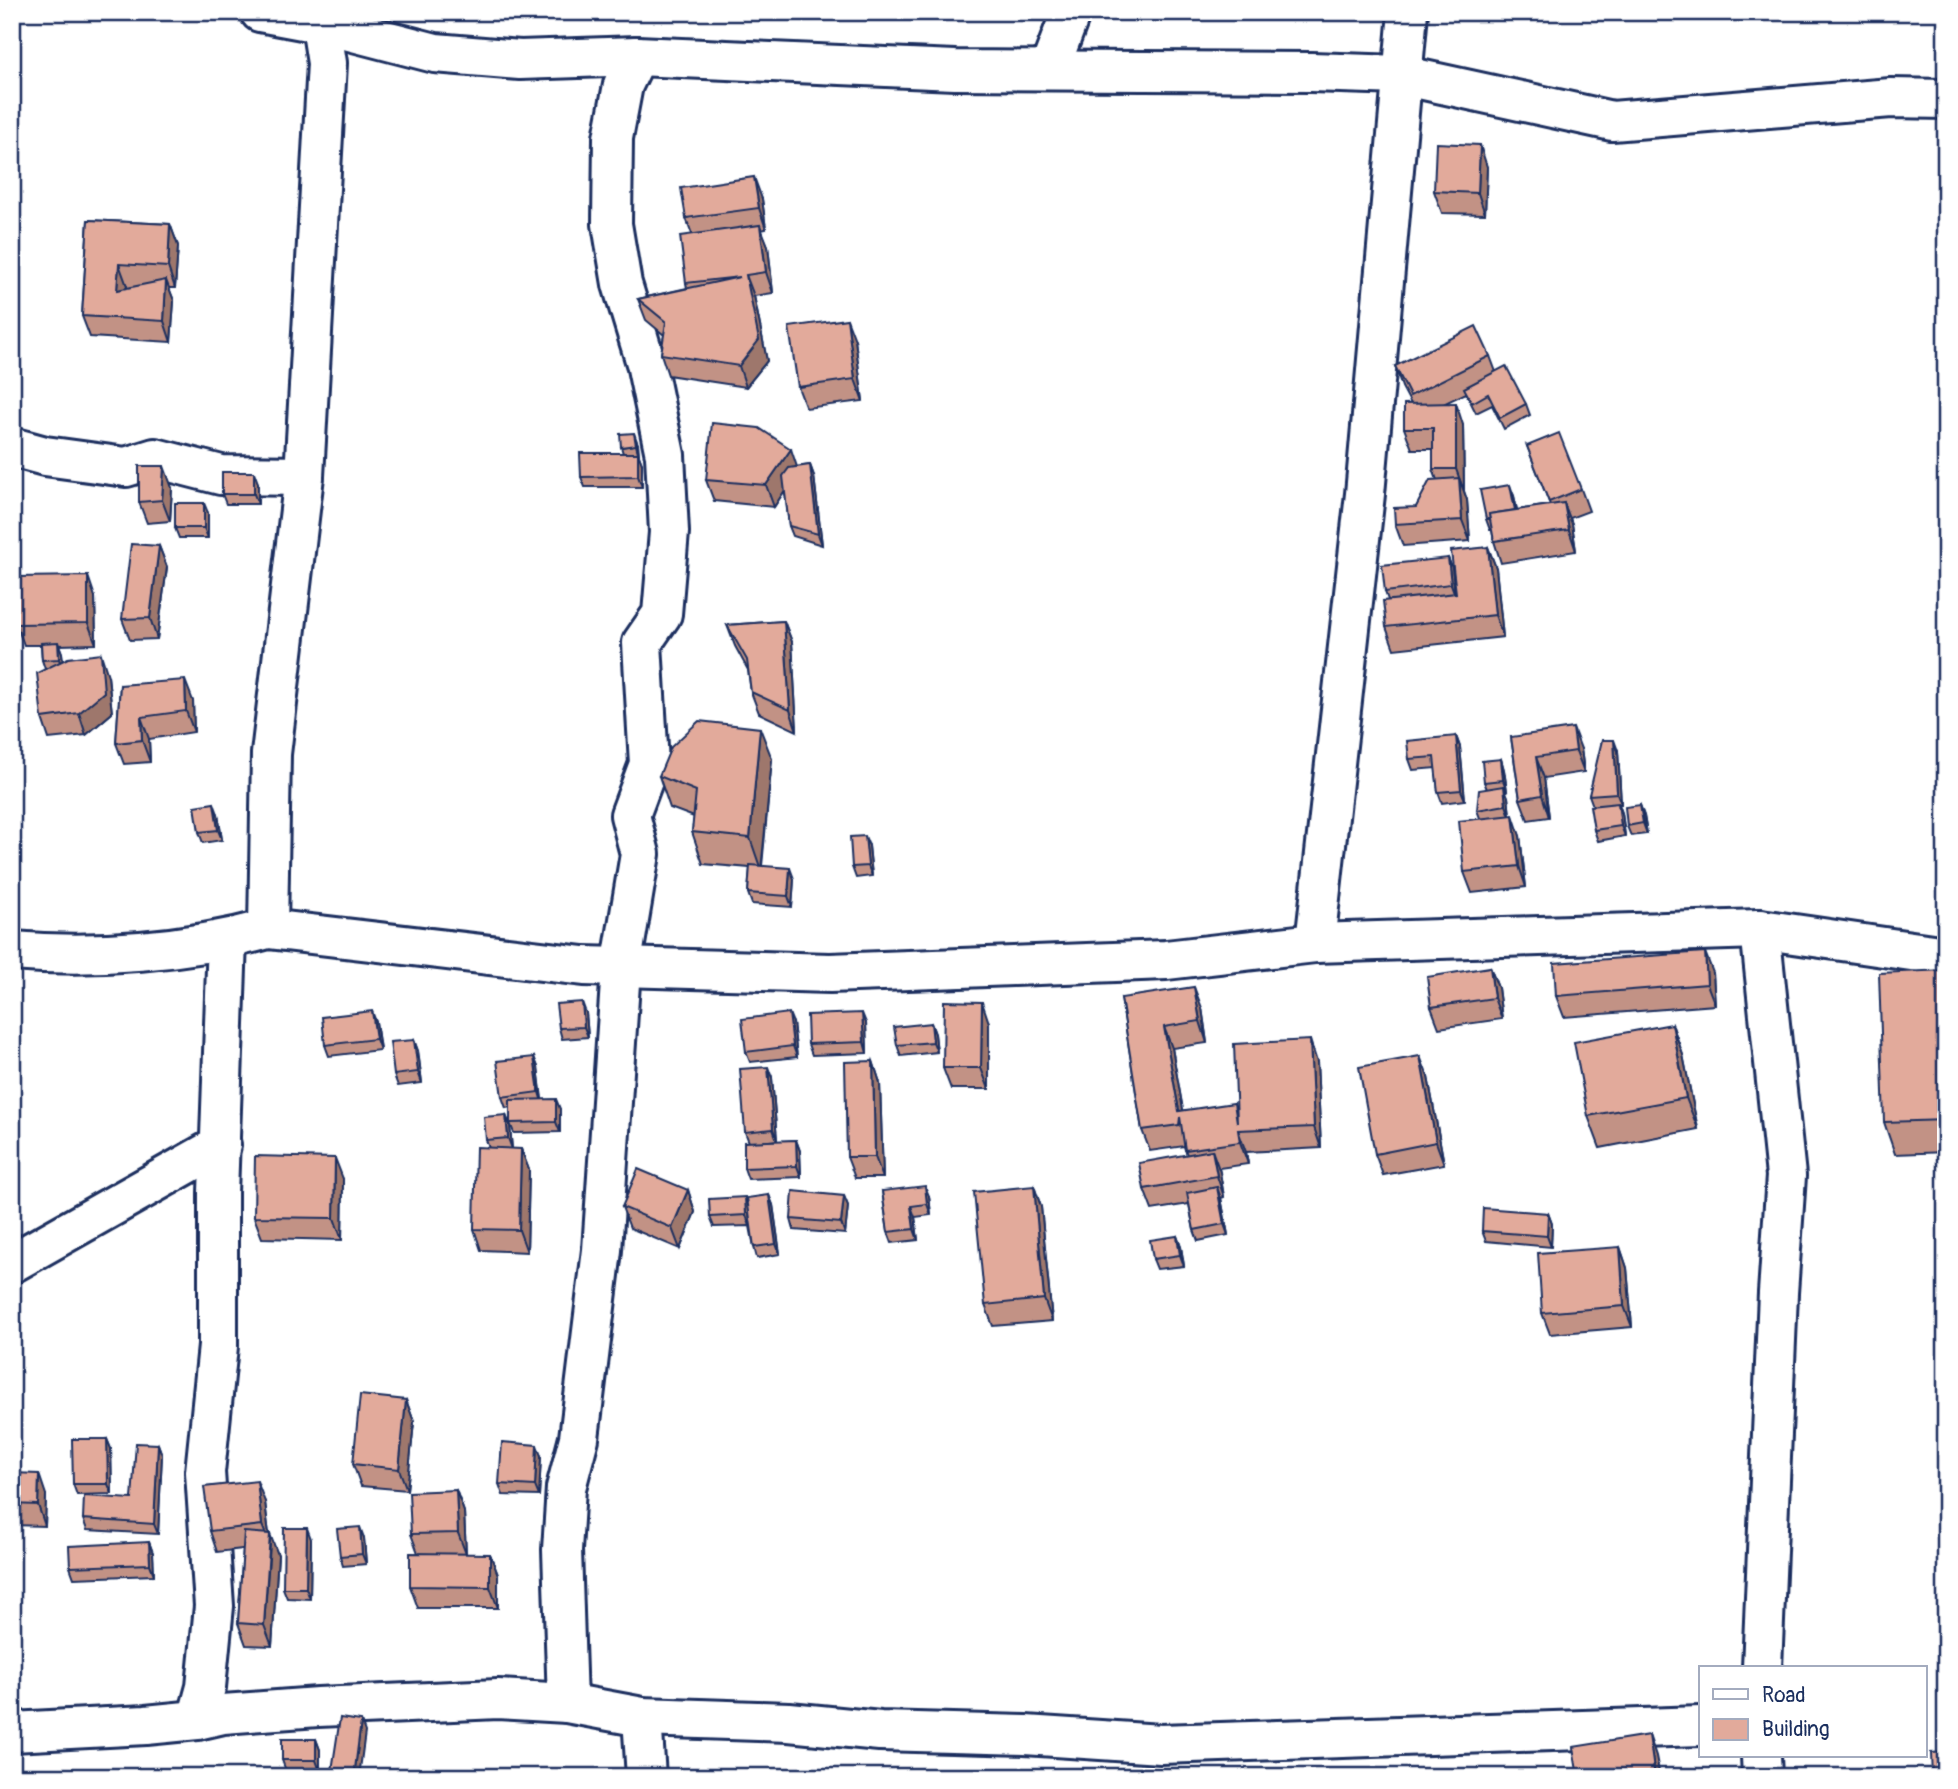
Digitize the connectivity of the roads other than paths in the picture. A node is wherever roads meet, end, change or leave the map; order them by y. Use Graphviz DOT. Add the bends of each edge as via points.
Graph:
graph roads {
  1 [pos="260,12"];
  2 [pos="1071,12"];
  3 [pos="1408,12"];
  4 [pos="319,18"];
  5 [pos="637,56"];
  6 [pos="1049,70"];
  7 [pos="1401,75"];
  8 [pos="1946,99"];
  9 [pos="12,447"];
  10 [pos="304,476"];
  11 [pos="268,929"];
  12 [pos="1760,929"];
  13 [pos="227,940"];
  14 [pos="1315,943"];
  15 [pos="12,951"];
  16 [pos="1946,956"];
  17 [pos="621,968"];
  18 [pos="220,1145"];
  19 [pos="12,1263"];
  20 [pos="1762,1666"];
  21 [pos="567,1703"];
  22 [pos="642,1717"];
  23 [pos="197,1720"];
  24 [pos="1699,1726"];
  25 [pos="12,1732"];
  26 [pos="1761,1758"];
  27 [pos="646,1777"];
  28 [pos="1762,1777"];
  1 -- 4 [label="street"];
  2 -- 6 [label="street"];
  3 -- 7 [label="street"];
  4 -- 5 [label="street" via="435,53 520,60"];
  4 -- 10 [label="street" via="327,63"];
  5 -- 6 [label="street"];
  5 -- 17 [label="street" via="623,85 613,138 612,224 622,284 646,363 665,455 669,532 662,614 642,643 649,764 630,815 640,854"];
  6 -- 7 [label="street"];
  7 -- 8 [label="street" via="1612,121 1891,98"];
  7 -- 14 [label="street" via="1365,494"];
  9 -- 10 [label="street" via="126,467 155,458 221,475"];
  10 -- 11 [label="street" via="271,754"];
  11 -- 13 [label="street"];
  11 -- 17 [label="street"];
  12 -- 14 [label="street"];
  12 -- 16 [label="street"];
  12 -- 20 [label="street" via="1786,1176"];
  13 -- 15 [label="street" via="68,956"];
  13 -- 18 [label="street"];
  14 -- 17 [label="street" via="1166,960 830,973"];
  17 -- 21 [label="street" via="601,1250 579,1438 566,1488"];
  18 -- 19 [label="street"];
  18 -- 23 [label="street" via="218,1346 205,1472 214,1606 206,1687"];
  21 -- 22 [label="street"];
  21 -- 23 [label="street" via="422,1701 223,1714"];
  22 -- 24 [label="street" via="1161,1744"];
  22 -- 27 [label="street"];
  23 -- 25 [label="street"];
  26 -- 28 [label="street"];
}
